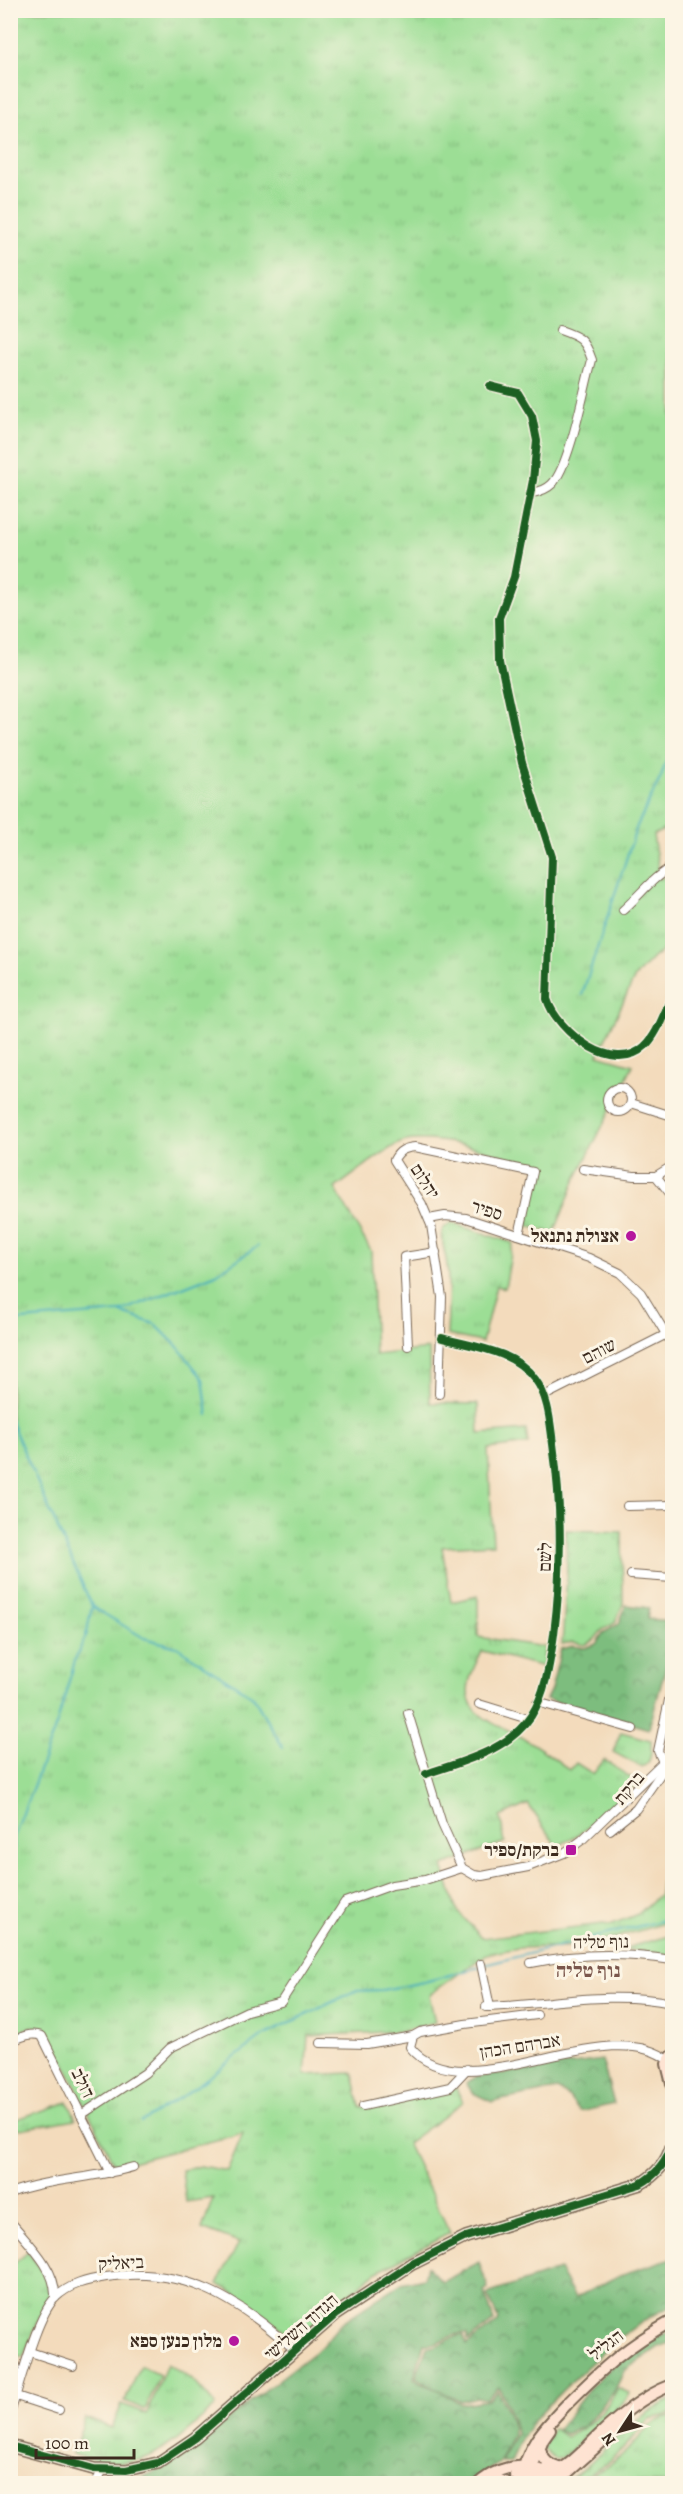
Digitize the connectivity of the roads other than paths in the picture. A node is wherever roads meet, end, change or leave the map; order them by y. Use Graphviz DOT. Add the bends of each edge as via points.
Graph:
graph roads {
  1 [pos="560,330"];
  2 [pos="490,386"];
  3 [pos="531,493"];
  4 [pos="672,867"];
  5 [pos="623,910"];
  6 [pos="672,997"];
  7 [pos="631,1103"];
  8 [pos="672,1116"];
  9 [pos="672,1166"];
  10 [pos="583,1169"];
  11 [pos="656,1176"];
  12 [pos="672,1196"];
  13 [pos="429,1219"];
  14 [pos="519,1235"];
  15 [pos="436,1252"];
  16 [pos="667,1334"];
  17 [pos="442,1338"];
  18 [pos="672,1344"];
  19 [pos="408,1346"];
  20 [pos="439,1394"];
  21 [pos="544,1396"];
  22 [pos="672,1505"];
  23 [pos="627,1506"];
  24 [pos="631,1575"];
  25 [pos="672,1578"];
  26 [pos="672,1686"];
  27 [pos="537,1702"];
  28 [pos="479,1704"];
  29 [pos="408,1713"];
  30 [pos="528,1719"];
  31 [pos="633,1729"];
  32 [pos="668,1762"];
  33 [pos="426,1774"];
  34 [pos="610,1830"];
  35 [pos="462,1868"];
  36 [pos="672,1960"];
  37 [pos="531,1963"];
  38 [pos="481,1965"];
  39 [pos="672,2002"];
  40 [pos="537,2015"];
  41 [pos="413,2036"];
  42 [pos="10,2042"];
  43 [pos="321,2043"];
  44 [pos="670,2058"];
  45 [pos="467,2069"];
  46 [pos="672,2084"];
  47 [pos="363,2106"];
  48 [pos="81,2115"];
  49 [pos="672,2145"];
  50 [pos="133,2167"];
  51 [pos="110,2173"];
  52 [pos="10,2193"];
  53 [pos="10,2221"];
  54 [pos="55,2298"];
  55 [pos="672,2321"];
  56 [pos="295,2350"];
  57 [pos="30,2352"];
  58 [pos="73,2366"];
  59 [pos="672,2385"];
  60 [pos="672,2392"];
  61 [pos="16,2396"];
  62 [pos="567,2404"];
  63 [pos="59,2410"];
  64 [pos="10,2413"];
  65 [pos="10,2446"];
  66 [pos="540,2450"];
  67 [pos="103,2470"];
  68 [pos="525,2475"];
  69 [pos="556,2477"];
  70 [pos="492,2481"];
  71 [pos="95,2484"];
  72 [pos="477,2484"];
  73 [pos="508,2484"];
  1 -- 3 [label="street" via="580,337 592,360 566,458 553,483"];
  2 -- 3 [label="street" via="518,393 532,416 537,441"];
  3 -- 6 [label="street" via="514,577 499,618 500,660 522,763 552,857 547,999 555,1017 572,1035 597,1051 631,1055 646,1045"];
  4 -- 5 [label="street" via="661,872"];
  7 -- 8 [label="street"];
  9 -- 11 [label="street"];
  10 -- 11 [label="street"];
  11 -- 12 [label="street"];
  13 -- 14 [label="street, ספיר" via="454,1216"];
  13 -- 14 [label="street, יהלום" via="394,1160 403,1149 436,1150 533,1172"];
  13 -- 15 [label="street, יהלום"];
  14 -- 16 [label="street, ספיר" via="589,1258 620,1273 641,1293"];
  15 -- 17 [label="street, יהלום"];
  15 -- 19 [label="street" via="404,1257"];
  16 -- 18 [label="street, ספיר"];
  16 -- 21 [label="street, שוהם"];
  17 -- 20 [label="street, יהלום"];
  17 -- 21 [label="street, לשם" via="490,1350 518,1362 535,1379"];
  21 -- 27 [label="street, לשם" via="557,1477 561,1546 552,1651"];
  22 -- 23 [label="street"];
  24 -- 25 [label="street"];
  26 -- 32 [label="street" via="658,1751"];
  27 -- 30 [label="street, לשם"];
  27 -- 31 [label="street"];
  28 -- 30 [label="street"];
  29 -- 33 [label="street"];
  30 -- 33 [label="street, לשם" via="492,1750"];
  32 -- 34 [label="street, ברקת" via="636,1809"];
  32 -- 35 [label="street" via="582,1840 555,1858 482,1876"];
  33 -- 35 [label="street"];
  35 -- 48 [label="street" via="392,1885 345,1902 281,2002 247,2011 170,2048 145,2073"];
  36 -- 37 [label="street, נוף טליה" via="606,1956"];
  38 -- 39 [label="street" via="488,2007 621,1996"];
  40 -- 41 [label="street, אברהם הכהן" via="437,2028"];
  41 -- 43 [label="street" via="368,2044"];
  41 -- 45 [label="street, אברהם הכהן" via="410,2047 427,2061"];
  42 -- 48 [label="street, דולב" via="28,2034 42,2036"];
  44 -- 45 [label="street, אברהם הכהן" via="646,2049 613,2046 497,2068"];
  44 -- 46 [label="street"];
  45 -- 47 [label="street" via="450,2087"];
  48 -- 51 [label="street, דולב"];
  49 -- 56 [label="street, הגדוד השלישי" via="657,2172 640,2184 481,2232 435,2252 347,2306"];
  50 -- 51 [label="street"];
  51 -- 52 [label="street" via="52,2181"];
  53 -- 54 [label="street" via="50,2272 56,2287"];
  54 -- 56 [label="street, ביאליק" via="90,2280 132,2276 174,2279 207,2288 233,2301"];
  54 -- 57 [label="street"];
  55 -- 62 [label="street, הגליל" via="617,2355"];
  56 -- 67 [label="street, הגדוד השלישי" via="168,2458 149,2467"];
  57 -- 58 [label="street"];
  57 -- 61 [label="street"];
  59 -- 69 [label="street" via="642,2399"];
  60 -- 69 [label="street" via="638,2410 573,2470"];
  61 -- 63 [label="street"];
  61 -- 64 [label="street"];
  62 -- 66 [label="street, הגליל"];
  62 -- 68 [label="street, הגליל" via="536,2438"];
  65 -- 67 [label="street, הגדוד השלישי"];
  66 -- 68 [label="street, הגליל"];
  66 -- 69 [label="street"];
  67 -- 71 [label="street"];
  68 -- 69 [label="street" via="548,2472"];
  68 -- 70 [label="street"];
  68 -- 72 [label="street" via="502,2470"];
  70 -- 73 [label="street"];
}
